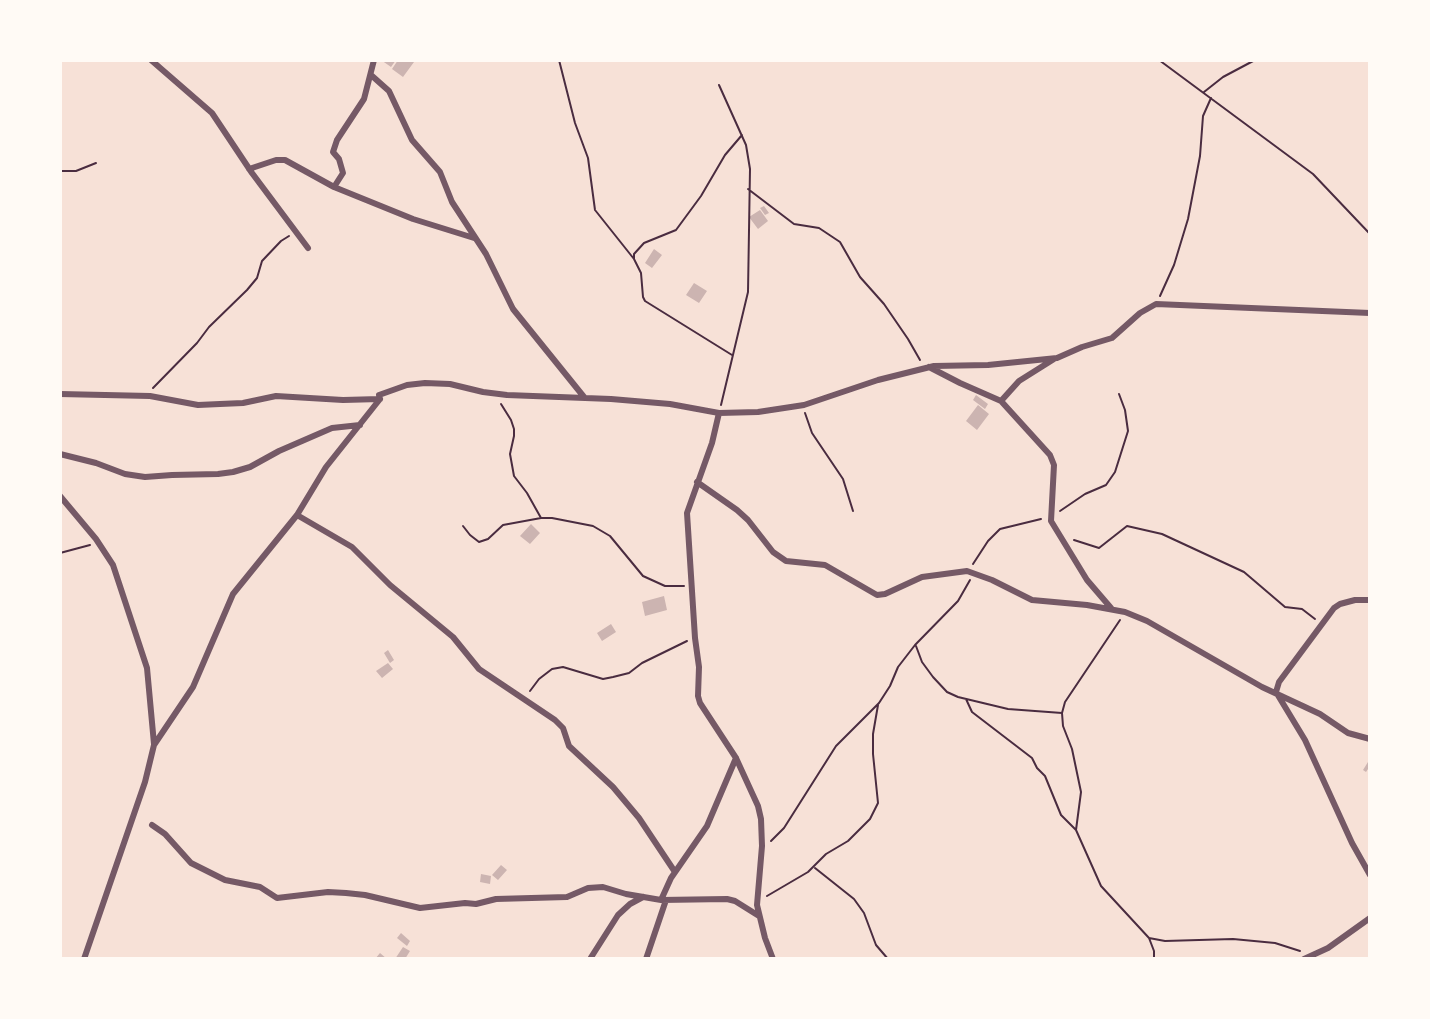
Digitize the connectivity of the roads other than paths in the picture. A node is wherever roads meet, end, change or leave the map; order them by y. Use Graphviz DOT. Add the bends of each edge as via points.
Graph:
graph roads {
  1 [pos="151,60"];
  2 [pos="374,60"];
  3 [pos="371,75"];
  4 [pos="249,169"];
  5 [pos="334,187"];
  6 [pos="474,238"];
  7 [pos="308,248"];
  8 [pos="1370,313"];
  9 [pos="1058,357"];
  10 [pos="926,367"];
  11 [pos="60,394"];
  12 [pos="584,397"];
  13 [pos="380,399"];
  14 [pos="1001,401"];
  15 [pos="719,413"];
  16 [pos="360,425"];
  17 [pos="60,454"];
  18 [pos="697,482"];
  19 [pos="60,496"];
  20 [pos="297,515"];
  21 [pos="1370,600"];
  22 [pos="1111,608"];
  23 [pos="1276,692"];
  24 [pos="1370,739"];
  25 [pos="154,745"];
  26 [pos="736,758"];
  27 [pos="152,825"];
  28 [pos="675,872"];
  29 [pos="1370,875"];
  30 [pos="644,896"];
  31 [pos="664,900"];
  32 [pos="759,916"];
  33 [pos="1370,918"];
  34 [pos="84,959"];
  35 [pos="590,959"];
  36 [pos="646,959"];
  37 [pos="773,959"];
  38 [pos="1304,959"];
  1 -- 4 [label="street" via="212,113"];
  2 -- 3 [label="street"];
  3 -- 5 [label="street" via="364,99 333,152 344,172"];
  3 -- 6 [label="street" via="389,91 412,140 440,172 452,202"];
  4 -- 5 [label="street" via="285,160"];
  4 -- 7 [label="street"];
  5 -- 6 [label="street" via="413,219"];
  6 -- 12 [label="street" via="513,309"];
  8 -- 9 [label="street" via="1156,304 1117,335"];
  9 -- 10 [label="street" via="1008,364"];
  9 -- 14 [label="street" via="1019,381"];
  10 -- 14 [label="street"];
  10 -- 15 [label="street" via="804,405"];
  11 -- 13 [label="street" via="144,396 198,405 243,403 276,396"];
  12 -- 13 [label="street" via="507,395 425,383 407,385 379,395"];
  12 -- 15 [label="street" via="670,404"];
  13 -- 16 [label="street"];
  14 -- 22 [label="street" via="1053,459 1052,521 1087,580"];
  15 -- 18 [label="street"];
  16 -- 17 [label="street" via="332,428 250,467 218,474 145,477"];
  16 -- 20 [label="street" via="326,467"];
  18 -- 22 [label="street" via="737,510 773,552 786,561 825,565 877,595 922,577 971,572 1032,600"];
  18 -- 26 [label="street" via="687,513 698,696"];
  19 -- 25 [label="street" via="113,565 147,668"];
  20 -- 25 [label="street" via="233,594 193,687"];
  20 -- 28 [label="street" via="352,547 390,585 453,637 479,669 555,720 563,728 569,746 620,794 639,818"];
  21 -- 23 [label="street" via="1354,600 1334,608 1279,682"];
  22 -- 23 [label="street" via="1147,621"];
  23 -- 24 [label="street" via="1348,733"];
  23 -- 29 [label="street" via="1305,740"];
  25 -- 34 [label="street"];
  26 -- 28 [label="street" via="707,826"];
  26 -- 32 [label="street" via="758,806 762,832"];
  27 -- 30 [label="street" via="191,863 225,880 260,887 277,898 346,892 420,908 496,899 567,897 588,888 603,887"];
  28 -- 31 [label="street"];
  30 -- 31 [label="street"];
  30 -- 35 [label="street" via="618,915"];
  31 -- 32 [label="street" via="727,899"];
  31 -- 36 [label="street"];
  32 -- 37 [label="street"];
  33 -- 38 [label="street" via="1328,948"];
}
